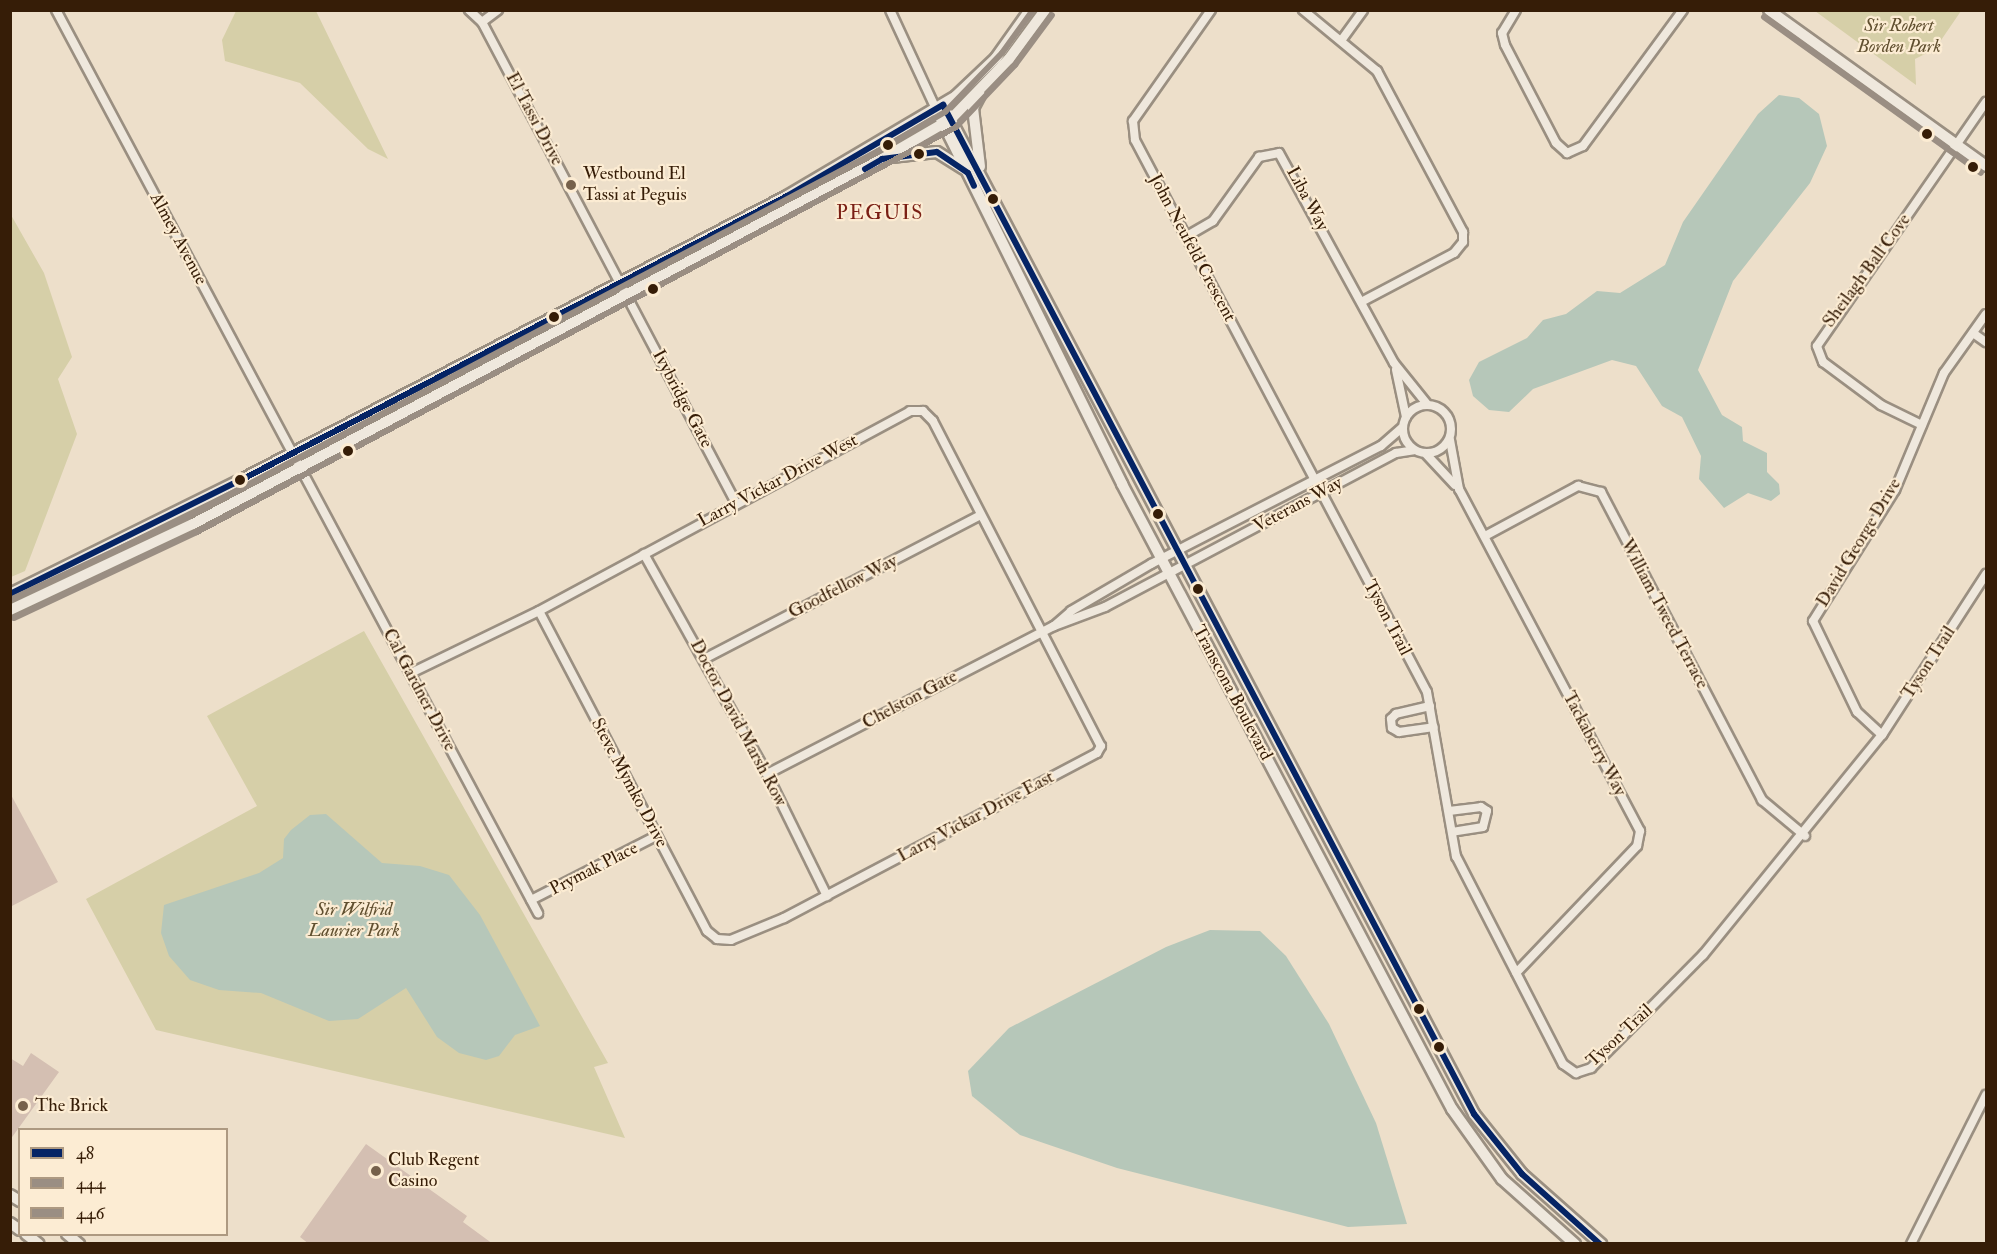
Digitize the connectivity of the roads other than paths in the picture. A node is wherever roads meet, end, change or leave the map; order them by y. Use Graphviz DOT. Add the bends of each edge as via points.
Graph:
graph roads {
  1 [pos="56,10"];
  2 [pos="469,10"];
  3 [pos="498,10"];
  4 [pos="890,10"];
  5 [pos="1030,10"];
  6 [pos="1045,10"];
  7 [pos="1211,10"];
  8 [pos="1303,10"];
  9 [pos="1363,10"];
  10 [pos="1516,10"];
  11 [pos="1683,10"];
  12 [pos="1769,10"];
  13 [pos="482,22"];
  14 [pos="1343,38"];
  15 [pos="983,88"];
  16 [pos="1986,102"];
  17 [pos="940,107"];
  18 [pos="947,121"];
  19 [pos="1956,145"];
  20 [pos="882,159"];
  21 [pos="1986,166"];
  22 [pos="968,173"];
  23 [pos="982,179"];
  24 [pos="1187,236"];
  25 [pos="618,280"];
  26 [pos="627,296"];
  27 [pos="1361,302"];
  28 [pos="1986,315"];
  29 [pos="1973,333"];
  30 [pos="1986,342"];
  31 [pos="1394,363"];
  32 [pos="1427,404"];
  33 [pos="1406,417"];
  34 [pos="1922,425"];
  35 [pos="1402,428"];
  36 [pos="1450,440"];
  37 [pos="1414,450"];
  38 [pos="290,453"];
  39 [pos="1426,454"];
  40 [pos="298,469"];
  41 [pos="1313,482"];
  42 [pos="1459,489"];
  43 [pos="1320,493"];
  44 [pos="736,502"];
  45 [pos="981,515"];
  46 [pos="1485,536"];
  47 [pos="1177,550"];
  48 [pos="644,554"];
  49 [pos="1161,558"];
  50 [pos="1185,567"];
  51 [pos="1986,574"];
  52 [pos="1170,575"];
  53 [pos="10,594"];
  54 [pos="10,610"];
  55 [pos="539,611"];
  56 [pos="1054,626"];
  57 [pos="1043,630"];
  58 [pos="704,659"];
  59 [pos="411,672"];
  60 [pos="1430,706"];
  61 [pos="1434,727"];
  62 [pos="1882,735"];
  63 [pos="767,774"];
  64 [pos="1449,811"];
  65 [pos="1452,832"];
  66 [pos="656,836"];
  67 [pos="1805,836"];
  68 [pos="827,896"];
  69 [pos="531,900"];
  70 [pos="538,914"];
  71 [pos="731,940"];
  72 [pos="1516,973"];
  73 [pos="1986,1095"];
  74 [pos="1575,1244"];
  75 [pos="1601,1244"];
  76 [pos="1911,1244"];
  1 -- 38 [label="street, Almey Avenue"];
  2 -- 13 [label="street, El Tassi Drive"];
  3 -- 13 [label="street"];
  4 -- 17 [label="street"];
  5 -- 17 [label="street" via="996,58"];
  6 -- 15 [label="street"];
  7 -- 24 [label="street, John Neufeld Crescent" via="1133,121 1135,140"];
  8 -- 14 [label="street"];
  9 -- 14 [label="street"];
  10 -- 11 [label="street" via="1502,33 1505,45 1556,143 1567,153 1583,146"];
  12 -- 19 [label="street"];
  13 -- 25 [label="street, El Tassi Drive"];
  14 -- 27 [label="street" via="1377,71 1464,236 1454,253"];
  15 -- 18 [label="street"];
  15 -- 23 [label="street" via="973,108"];
  16 -- 19 [label="street"];
  17 -- 18 [label="street, Transcona Boulevard"];
  17 -- 25 [label="street" via="787,196"];
  18 -- 20 [label="street"];
  18 -- 22 [label="street, Transcona Boulevard"];
  18 -- 23 [label="street, Transcona Boulevard"];
  19 -- 21 [label="street"];
  19 -- 34 [label="street, Sheilagh Ball Cove" via="1817,346 1823,362 1881,405"];
  20 -- 22 [label="street" via="937,152"];
  20 -- 26 [label="street"];
  22 -- 49 [label="street, Transcona Boulevard"];
  23 -- 47 [label="street, Transcona Boulevard"];
  24 -- 27 [label="street, Liba Way" via="1214,221 1259,157 1279,153"];
  24 -- 41 [label="street, John Neufeld Crescent"];
  25 -- 26 [label="street, El Tassi Drive"];
  25 -- 38 [label="street"];
  26 -- 40 [label="street"];
  26 -- 44 [label="street, Ivybridge Gate"];
  27 -- 31 [label="street, Liba Way"];
  28 -- 29 [label="street, David George Drive"];
  29 -- 30 [label="street"];
  29 -- 34 [label="street, David George Drive" via="1944,373"];
  31 -- 32 [label="street, Liba Way"];
  31 -- 33 [label="street, Liba Way"];
  32 -- 33 [label="street"];
  32 -- 36 [label="street" via="1449,416"];
  33 -- 35 [label="street"];
  34 -- 62 [label="street, David George Drive" via="1895,490 1813,621 1857,712"];
  35 -- 37 [label="street"];
  35 -- 41 [label="street, Veterans Way" via="1381,446"];
  36 -- 39 [label="street" via="1440,450"];
  36 -- 42 [label="street"];
  37 -- 39 [label="street"];
  37 -- 43 [label="street, Veterans Way" via="1396,453"];
  38 -- 40 [label="street, Almey Avenue"];
  38 -- 53 [label="street"];
  39 -- 42 [label="street"];
  40 -- 54 [label="street"];
  40 -- 59 [label="street, Cal Gardner Drive"];
  41 -- 43 [label="street, John Neufeld Crescent"];
  41 -- 47 [label="street, Veterans Way"];
  42 -- 46 [label="street, Tackaberry Way"];
  43 -- 50 [label="street, Veterans Way"];
  43 -- 60 [label="street, Tyson Trail" via="1427,692"];
  44 -- 45 [label="street, Larry Vickar Drive West" via="910,411 923,411"];
  44 -- 48 [label="street, Larry Vickar Drive West"];
  45 -- 57 [label="street, Larry Vickar Drive West"];
  45 -- 58 [label="street, Goodfellow Way"];
  46 -- 67 [label="street, William Tweed Terrace" via="1578,486 1601,492 1762,800"];
  46 -- 72 [label="street, Tackaberry Way" via="1640,831 1637,846"];
  47 -- 49 [label="street, Chelston Gate"];
  47 -- 50 [label="street, Transcona Boulevard"];
  48 -- 55 [label="street, Larry Vickar Drive West"];
  48 -- 58 [label="street, Doctor David Marsh Row"];
  49 -- 52 [label="street, Transcona Boulevard"];
  49 -- 56 [label="street, Chelston Gate" via="1071,611"];
  50 -- 52 [label="street, Chelston Gate"];
  50 -- 75 [label="street, Transcona Boulevard" via="1474,1114 1522,1174"];
  51 -- 62 [label="street, Tyson Trail"];
  52 -- 56 [label="street, Chelston Gate" via="1077,620"];
  52 -- 74 [label="street, Transcona Boulevard" via="1461,1125 1502,1179"];
  55 -- 59 [label="street, Larry Vickar Drive West"];
  55 -- 66 [label="street, Steve Mymko Drive"];
  56 -- 57 [label="street, Chelston Gate"];
  57 -- 63 [label="street, Chelston Gate"];
  57 -- 68 [label="street, Larry Vickar Drive East" via="1100,739 1097,753"];
  58 -- 63 [label="street, Doctor David Marsh Row"];
  59 -- 69 [label="street, Cal Gardner Drive"];
  60 -- 61 [label="street, Tyson Trail"];
  60 -- 61 [label="street" via="1396,714 1391,719 1392,728 1399,732"];
  61 -- 64 [label="street, Tyson Trail"];
  62 -- 67 [label="street, Tyson Trail"];
  63 -- 68 [label="street, Doctor David Marsh Row"];
  64 -- 65 [label="street, Tyson Trail"];
  64 -- 65 [label="street" via="1481,807 1486,811 1483,827"];
  65 -- 72 [label="street, Tyson Trail" via="1456,856"];
  66 -- 69 [label="street, Prymak Place"];
  66 -- 71 [label="street, Steve Mymko Drive" via="707,931 717,939"];
  67 -- 72 [label="street, Tyson Trail" via="1703,955 1591,1068 1576,1073 1563,1064"];
  68 -- 71 [label="street, Larry Vickar Drive East"];
  69 -- 70 [label="street, Cal Gardner Drive"];
  73 -- 76 [label="street"];
}
